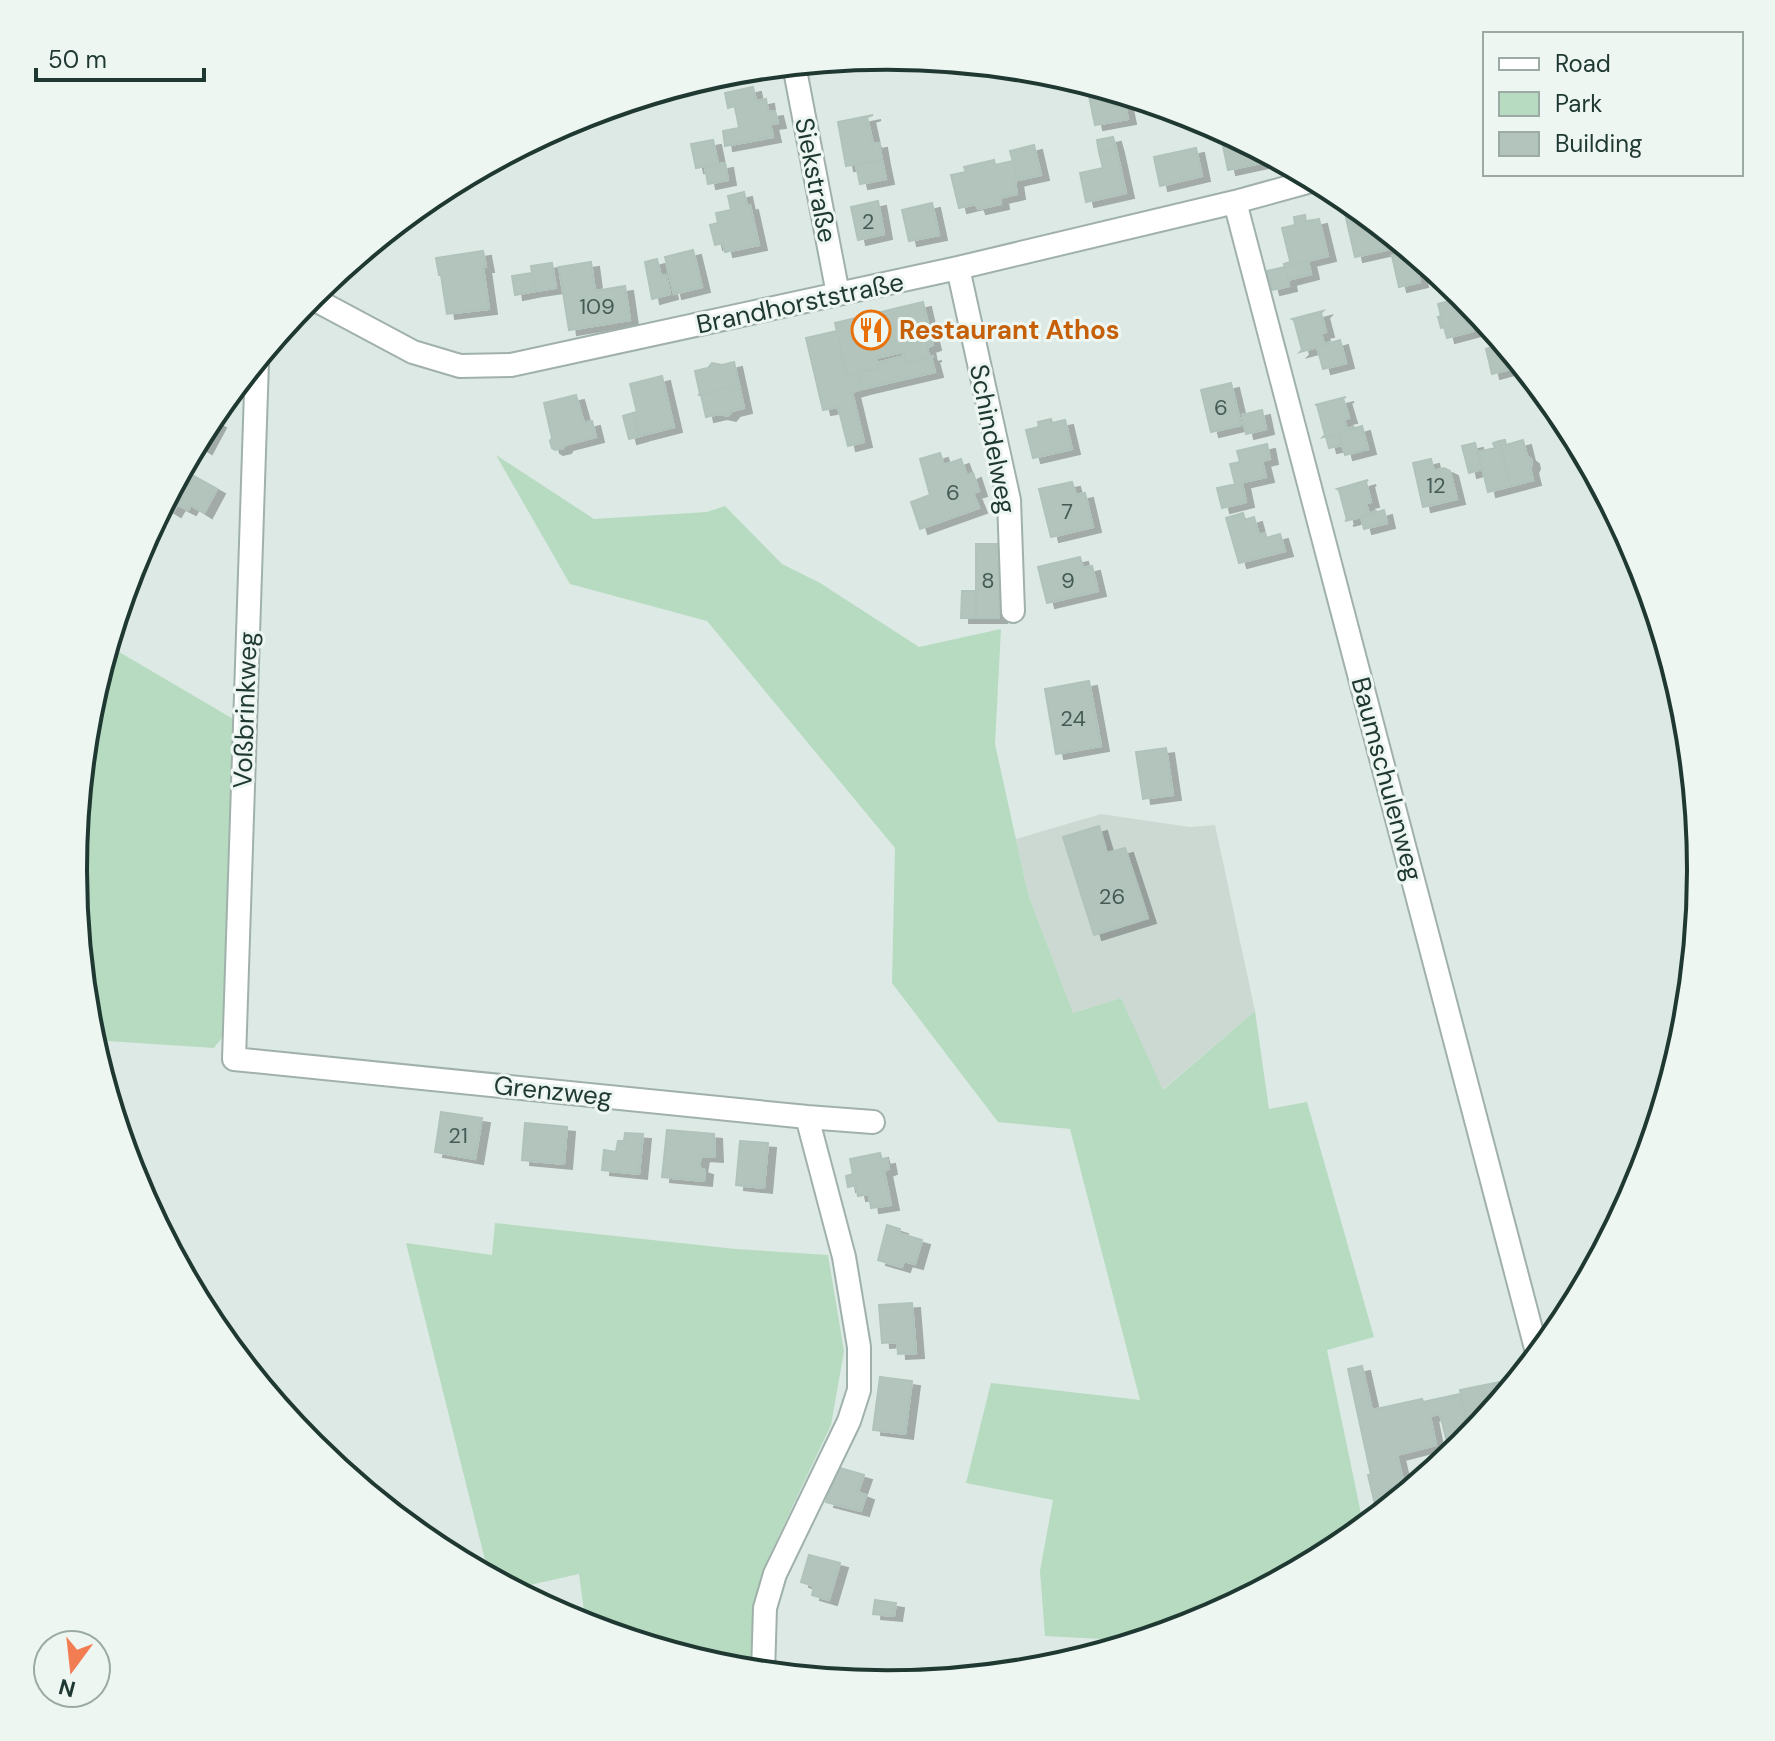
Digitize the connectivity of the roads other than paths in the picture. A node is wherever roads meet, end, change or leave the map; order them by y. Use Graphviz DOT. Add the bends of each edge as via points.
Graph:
graph roads {
  1 [pos="796,76"];
  2 [pos="1294,181"];
  3 [pos="1235,202"];
  4 [pos="958,268"];
  5 [pos="838,294"];
  6 [pos="322,303"];
  7 [pos="256,378"];
  8 [pos="1013,611"];
  9 [pos="234,1059"];
  10 [pos="807,1117"];
  11 [pos="873,1122"];
  12 [pos="1534,1342"];
  13 [pos="763,1661"];
  1 -- 5 [label="street, Siekstraße"];
  2 -- 3 [label="street, Brandhorststraße"];
  3 -- 4 [label="street, Brandhorststraße"];
  3 -- 12 [label="street, Baumschulenweg"];
  4 -- 5 [label="street, Brandhorststraße"];
  4 -- 8 [label="street, Schindelweg" via="1009,500"];
  5 -- 6 [label="street, Brandhorststraße" via="511,365 473,366 413,352"];
  7 -- 9 [label="street, Voßbrinkweg"];
  9 -- 10 [label="street, Grenzweg"];
  10 -- 11 [label="street, Grenzweg"];
  10 -- 13 [label="street" via="844,1257 859,1347 859,1390 775,1574 765,1608"];
}
